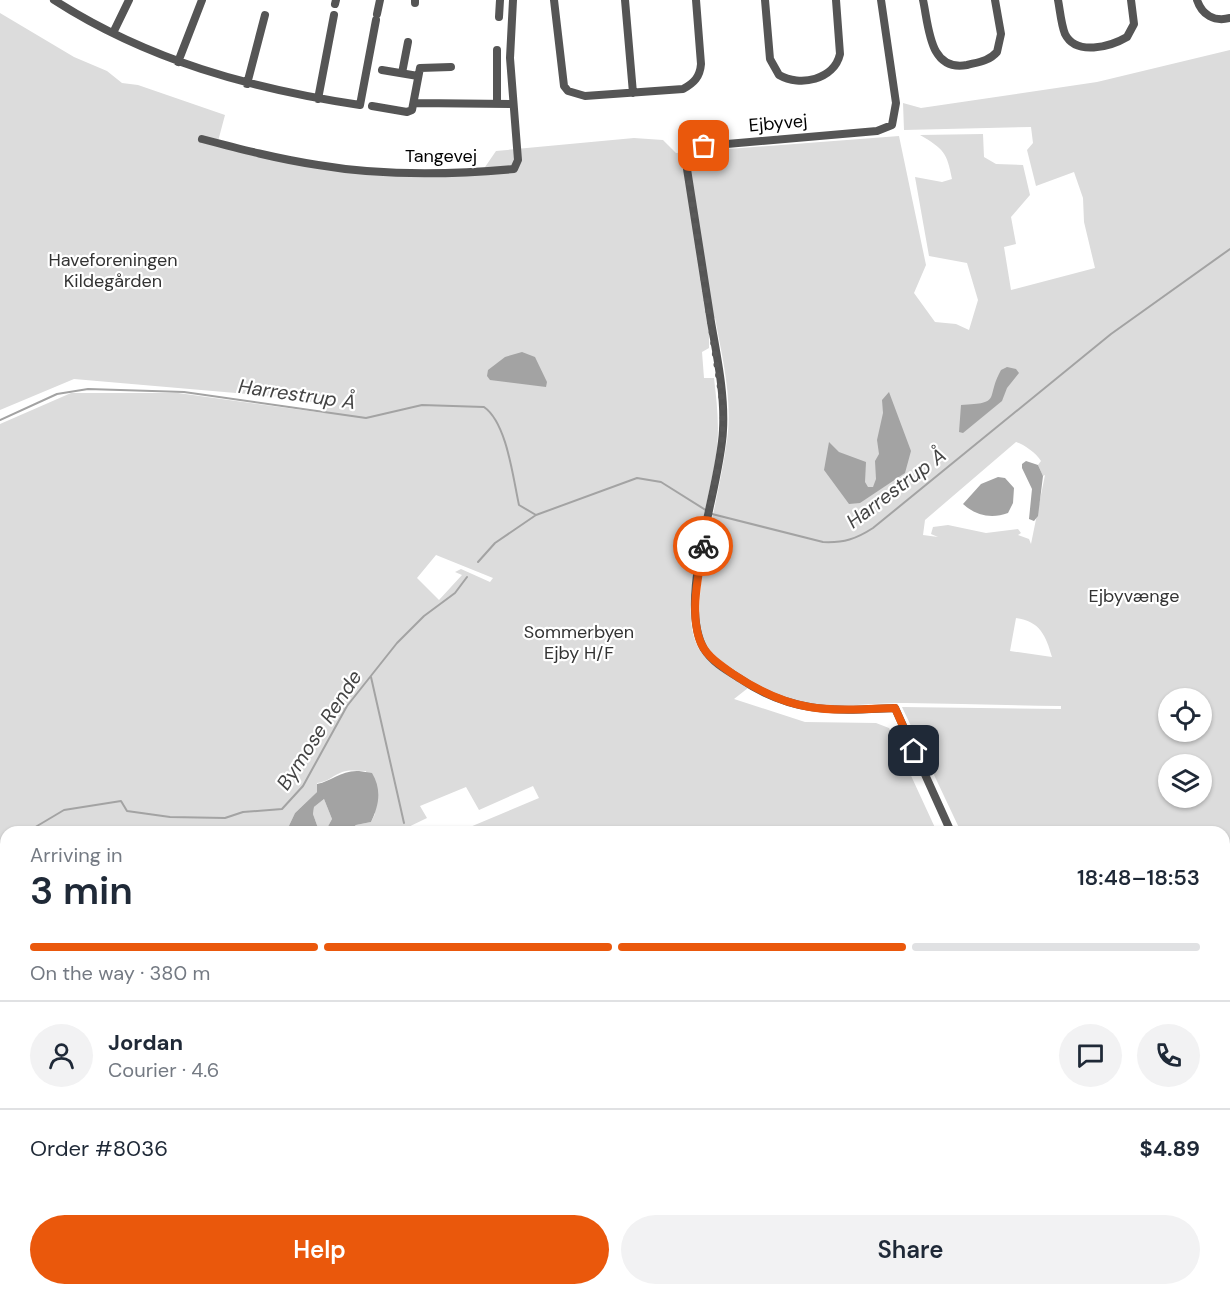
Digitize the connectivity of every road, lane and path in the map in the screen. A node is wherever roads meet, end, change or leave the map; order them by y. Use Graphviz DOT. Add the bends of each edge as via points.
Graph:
graph roads {
  1 [pos="54,0"];
  2 [pos="129,0"];
  3 [pos="202,0"];
  4 [pos="380,0"];
  5 [pos="500,0"];
  6 [pos="513,0"];
  7 [pos="554,0"];
  8 [pos="625,0"];
  9 [pos="696,0"];
  10 [pos="765,0"];
  11 [pos="836,0"];
  12 [pos="881,0"];
  13 [pos="923,0"];
  14 [pos="995,0"];
  15 [pos="1058,0"];
  16 [pos="1131,0"];
  17 [pos="1197,0"];
  18 [pos="266,15"];
  19 [pos="334,15"];
  20 [pos="499,16"];
  21 [pos="1230,18"];
  22 [pos="113,33"];
  23 [pos="408,42"];
  24 [pos="497,50"];
  25 [pos="178,62"];
  26 [pos="451,68"];
  27 [pos="382,70"];
  28 [pos="402,73"];
  29 [pos="418,76"];
  30 [pos="247,84"];
  31 [pos="633,93"];
  32 [pos="318,99"];
  33 [pos="415,103"];
  34 [pos="497,104"];
  35 [pos="513,104"];
  36 [pos="372,106"];
  37 [pos="202,139"];
  38 [pos="948,826"];
  1 -- 22 [label="street"];
  2 -- 22 [label="street"];
  3 -- 25 [label="street"];
  4 -- 32 [label="street" via="360,105"];
  5 -- 20 [label="street"];
  6 -- 35 [label="street, Tangevej"];
  7 -- 31 [label="street" via="561,75 568,91 585,96"];
  8 -- 31 [label="street"];
  9 -- 31 [label="street" via="701,64 697,79 683,89"];
  10 -- 11 [label="street" via="773,68 792,80 821,78 838,63"];
  12 -- 38 [label="street, Ejbyvej" via="896,103 892,124 877,131 704,146 690,155 687,169 723,408 722,444 705,525 696,623 705,651 754,688 808,708 895,708"];
  13 -- 14 [label="street" via="935,52 945,63 955,66 991,58 1001,47"];
  15 -- 16 [label="street" via="1065,33 1076,45 1090,48 1127,38 1134,24"];
  17 -- 21 [label="street" via="1203,12 1213,19"];
  18 -- 30 [label="street"];
  19 -- 32 [label="street"];
  22 -- 25 [label="street"];
  23 -- 28 [label="street"];
  24 -- 34 [label="street"];
  25 -- 30 [label="street"];
  26 -- 29 [label="street" via="420,68"];
  27 -- 28 [label="street"];
  28 -- 29 [label="street"];
  29 -- 33 [label="street"];
  30 -- 32 [label="street"];
  33 -- 34 [label="street"];
  33 -- 36 [label="street" via="407,112"];
  34 -- 35 [label="street"];
  35 -- 37 [label="street, Tangevej" via="518,160 514,170 430,174 336,168"];
}
